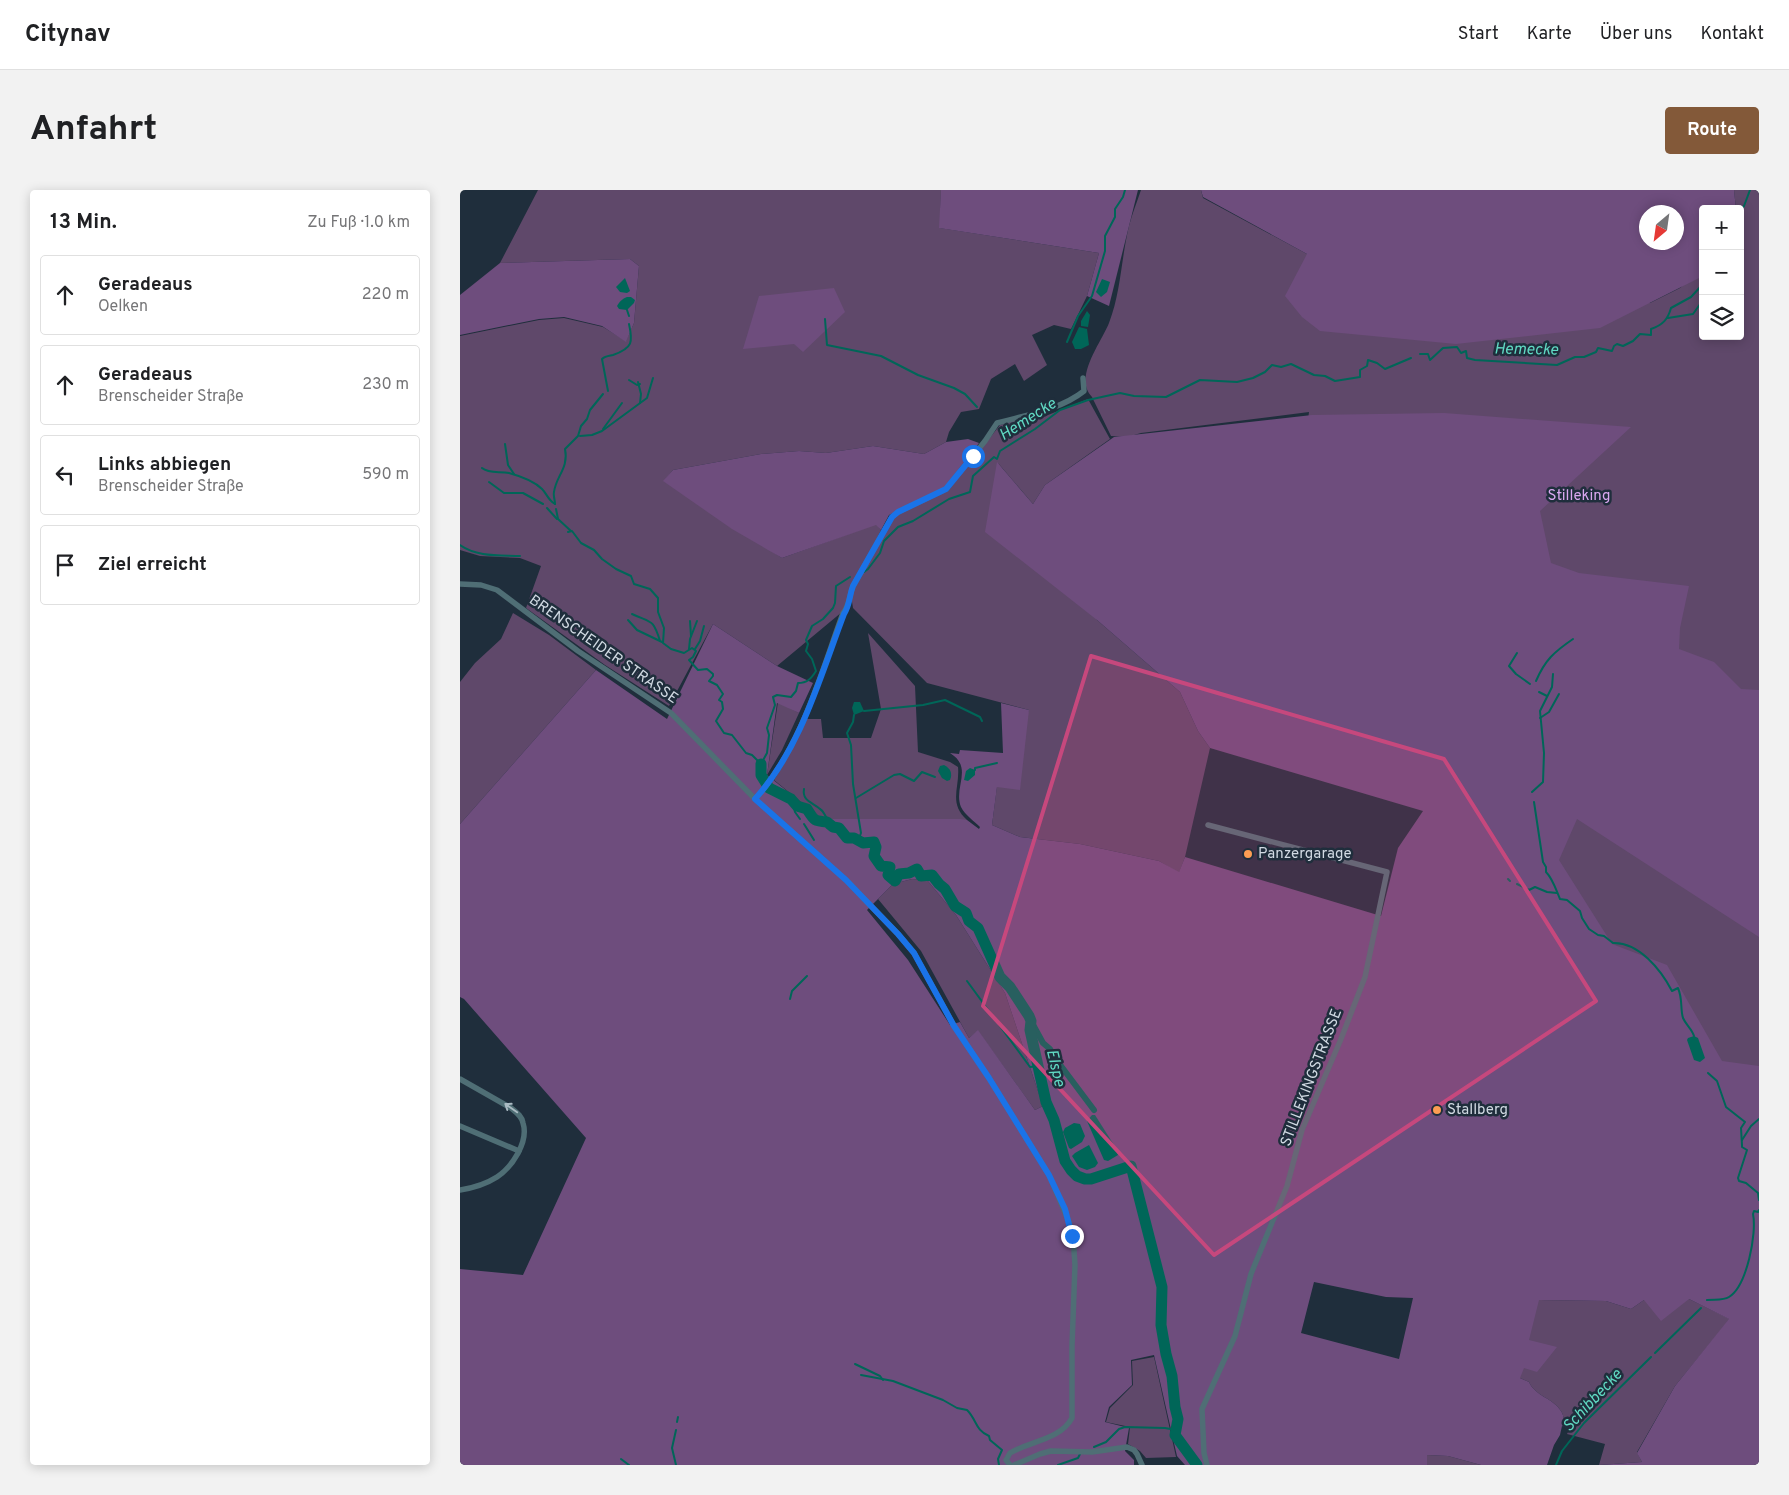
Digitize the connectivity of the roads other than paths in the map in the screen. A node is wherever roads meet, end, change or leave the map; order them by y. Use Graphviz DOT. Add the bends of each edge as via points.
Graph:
graph roads {
  1 [pos="1083,378"];
  2 [pos="460,584"];
  3 [pos="755,799"];
  4 [pos="1208,825"];
  5 [pos="460,1079"];
  6 [pos="460,1126"];
  7 [pos="519,1151"];
  8 [pos="460,1190"];
  9 [pos="1010,1465"];
  10 [pos="1014,1465"];
  11 [pos="1142,1465"];
  12 [pos="1206,1465"];
  1 -- 3 [label="street" via="1084,391 1070,400 997,423 946,489 892,517 853,586 849,607 781,767"];
  2 -- 3 [label="street, BRENSCHEIDER STRASSE" via="490,586 497,590 571,646 672,712"];
  3 -- 9 [label="street, BRENSCHEIDER STRASSE" via="846,880 914,953 954,1026 1049,1175 1065,1209 1075,1265 1072,1418 1061,1430 1010,1453 1006,1460"];
  4 -- 12 [label="street, STILLEKINGSTRASSE" via="1387,872 1365,977 1302,1130 1287,1186 1251,1274 1234,1336 1202,1408"];
  7 -- 5 [label="street, one-way" via="524,1123 518,1114"];
  6 -- 7 [label="street"];
  7 -- 8 [label="street" via="490,1182"];
  10 -- 11 [label="street" via="1051,1451 1092,1452 1126,1447 1138,1454"];
}
